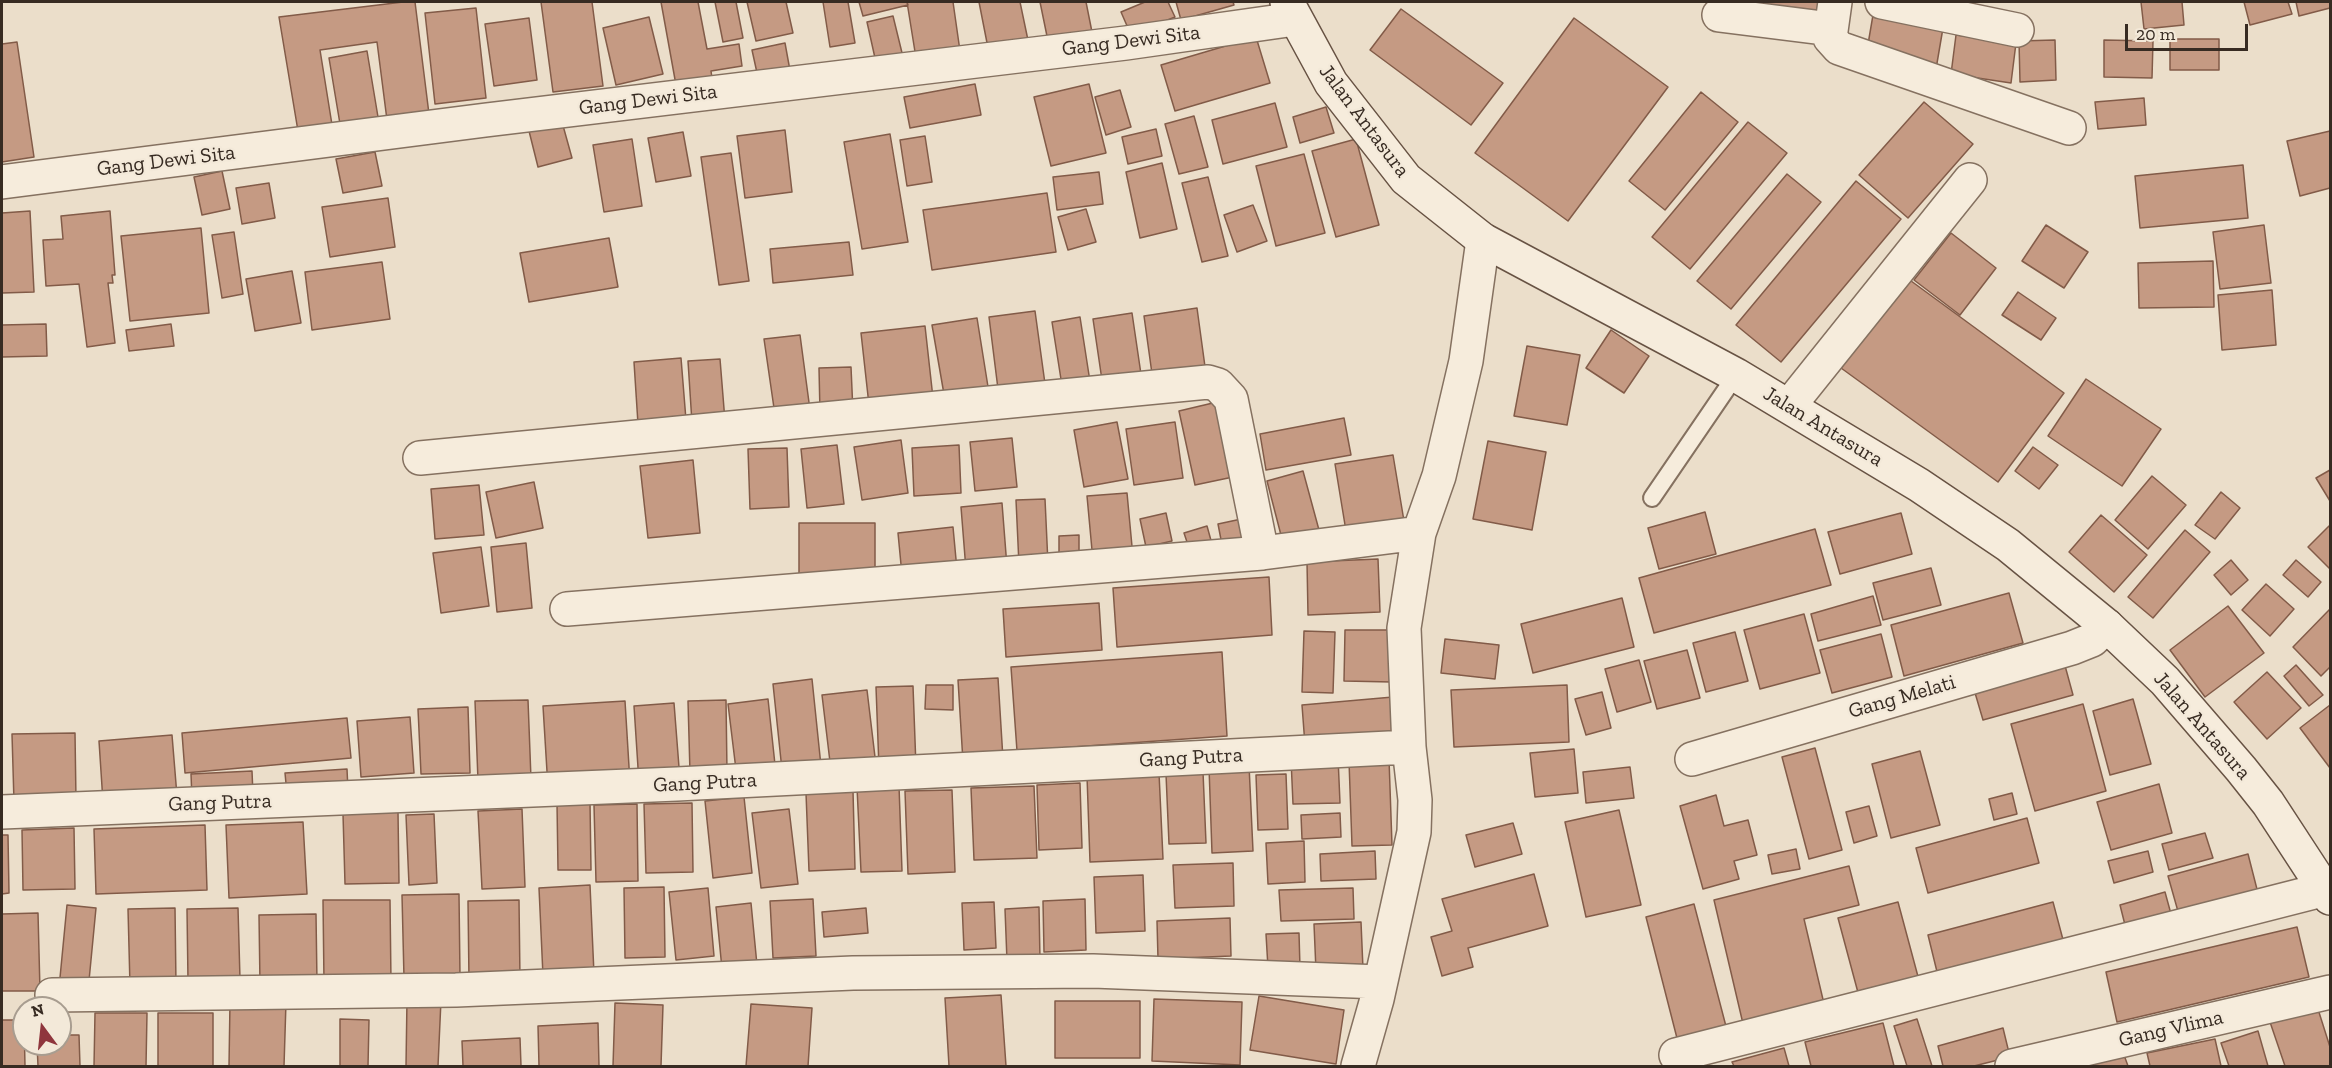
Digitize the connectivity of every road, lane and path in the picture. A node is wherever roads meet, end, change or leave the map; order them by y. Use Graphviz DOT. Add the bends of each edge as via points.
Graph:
graph roads {
  1 [pos="1882,2"];
  2 [pos="1291,10"];
  3 [pos="1719,15"];
  4 [pos="1833,15"];
  5 [pos="2017,30"];
  6 [pos="2068,128"];
  7 [pos="1970,180"];
  8 [pos="2,182"];
  9 [pos="1483,240"];
  10 [pos="1736,375"];
  11 [pos="1789,406"];
  12 [pos="420,458"];
  13 [pos="1652,498"];
  14 [pos="1419,533"];
  15 [pos="1262,553"];
  16 [pos="567,609"];
  17 [pos="2107,626"];
  18 [pos="1409,747"];
  19 [pos="1692,759"];
  20 [pos="2,812"];
  21 [pos="2329,892"];
  22 [pos="1380,982"];
  23 [pos="2331,992"];
  24 [pos="52,995"];
  25 [pos="1676,1055"];
  26 [pos="1358,1066"];
  27 [pos="2012,1066"];
  1 -- 5 [label="street"];
  2 -- 8 [label="street, Gang Dewi Sita" via="1126,43"];
  2 -- 9 [label="street, Jalan Antasura" via="1331,83 1406,179"];
  3 -- 4 [label="street"];
  4 -- 6 [label="street" via="1830,38 1839,48"];
  7 -- 11 [label="street"];
  9 -- 10 [label="street, Jalan Antasura"];
  9 -- 14 [label="street" via="1464,371 1439,476"];
  10 -- 11 [label="street, Jalan Antasura"];
  10 -- 13 [label="lane"];
  11 -- 17 [label="street, Jalan Antasura" via="2008,545"];
  12 -- 15 [label="street" via="1208,382 1218,385 1232,399"];
  14 -- 15 [label="street"];
  14 -- 18 [label="street" via="1404,628"];
  15 -- 16 [label="street"];
  17 -- 19 [label="street, Gang Melati" via="2092,640 2072,648"];
  17 -- 21 [label="street, Jalan Antasura" via="2165,681 2241,769"];
  18 -- 20 [label="street, Gang Putra" via="677,784"];
  18 -- 22 [label="street" via="1414,832"];
  21 -- 25 [label="street"];
  22 -- 24 [label="street" via="1093,971 864,973 456,990"];
  22 -- 26 [label="street"];
  23 -- 27 [label="street, Gang Vlima"];
}
